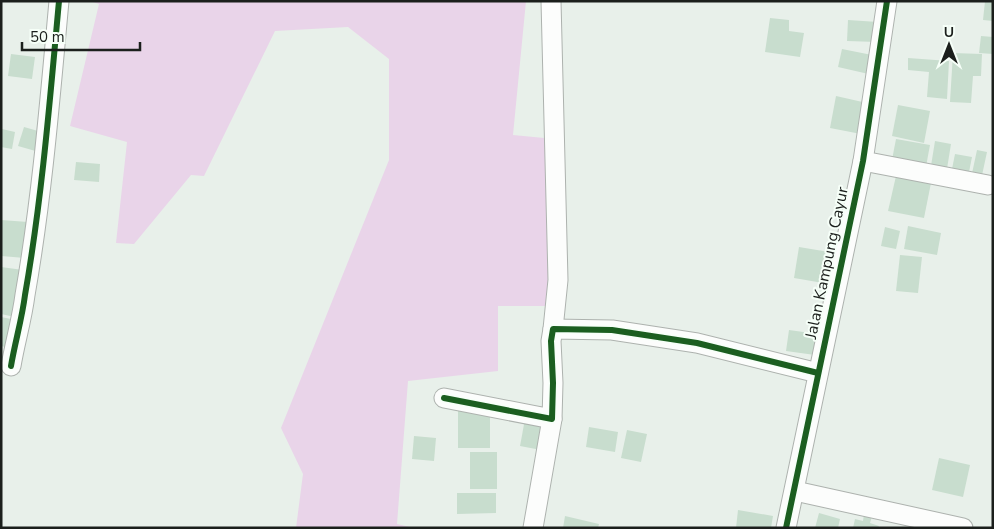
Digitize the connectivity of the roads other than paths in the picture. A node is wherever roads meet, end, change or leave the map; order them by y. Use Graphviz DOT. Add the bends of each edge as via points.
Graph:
graph roads {
  1 [pos="59,1"];
  2 [pos="551,1"];
  3 [pos="887,1"];
  4 [pos="863,161"];
  5 [pos="988,185"];
  6 [pos="554,329"];
  7 [pos="10,366"];
  8 [pos="818,373"];
  9 [pos="444,398"];
  10 [pos="552,419"];
  11 [pos="795,491"];
  12 [pos="533,528"];
  13 [pos="786,528"];
  14 [pos="963,528"];
  1 -- 7 [label="street" via="34,244"];
  2 -- 6 [label="street" via="558,280"];
  3 -- 4 [label="street, Jalan Kampung Cayur"];
  4 -- 5 [label="street"];
  4 -- 8 [label="street, Jalan Kampung Cayur"];
  6 -- 8 [label="street" via="612,330 697,343"];
  6 -- 10 [label="street" via="551,341"];
  8 -- 11 [label="street, Jalan Kampung Cayur"];
  9 -- 10 [label="street"];
  10 -- 12 [label="street"];
  11 -- 13 [label="street, Jalan Kampung Cayur"];
  11 -- 14 [label="street"];
}
